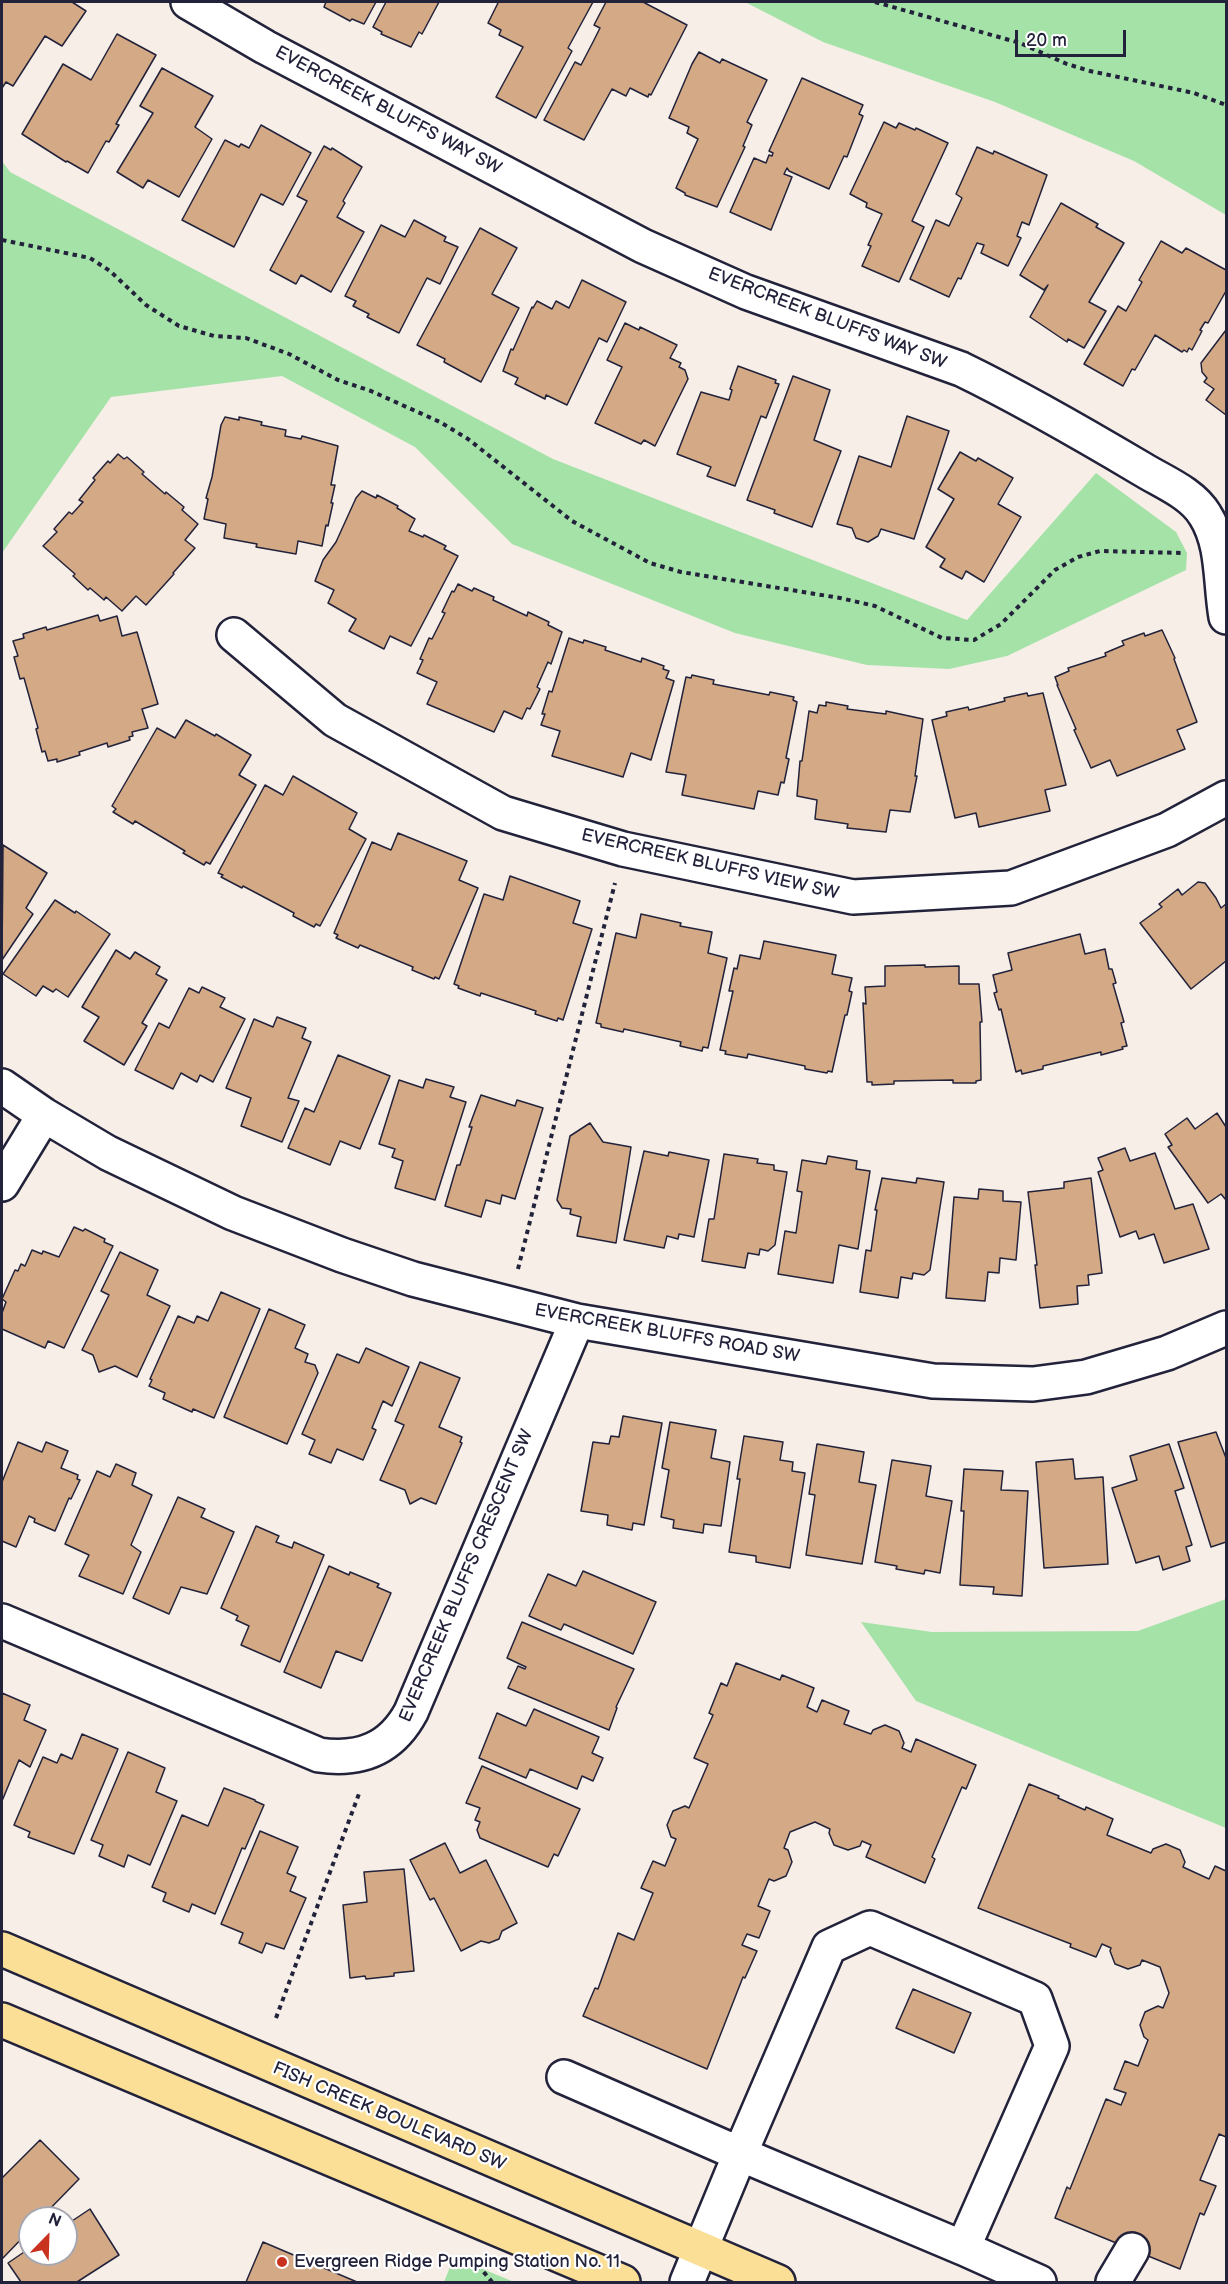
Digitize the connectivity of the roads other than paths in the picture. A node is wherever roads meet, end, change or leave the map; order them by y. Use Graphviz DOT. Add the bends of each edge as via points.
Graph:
graph roads {
  1 [pos="188,2"];
  2 [pos="1227,617"];
  3 [pos="234,634"];
  4 [pos="1227,798"];
  5 [pos="2,1086"];
  6 [pos="44,1115"];
  7 [pos="2,1184"];
  8 [pos="577,1321"];
  9 [pos="1227,1328"];
  10 [pos="2,1621"];
  11 [pos="2,1949"];
  12 [pos="2,2020"];
  13 [pos="564,2077"];
  14 [pos="740,2154"];
  15 [pos="963,2248"];
  16 [pos="700,2250"];
  17 [pos="1132,2250"];
  18 [pos="623,2283"];
  19 [pos="687,2283"];
  20 [pos="777,2283"];
  21 [pos="1039,2283"];
  22 [pos="1113,2283"];
  1 -- 2 [label="street, EVERCREEK BLUFFS WAY SW" via="264,47 643,246 746,292 926,355 991,383 1185,494 1204,512 1217,540"];
  3 -- 4 [label="street, EVERCREEK BLUFFS VIEW SW" via="335,720 503,813 623,849 853,897 1011,888 1167,830"];
  5 -- 6 [label="street, EVERCREEK BLUFFS ROAD SW"];
  6 -- 7 [label="street"];
  6 -- 8 [label="street, EVERCREEK BLUFFS ROAD SW" via="108,1153 233,1213 413,1279"];
  8 -- 9 [label="street, EVERCREEK BLUFFS ROAD SW" via="933,1381 1033,1384 1086,1377 1167,1353"];
  8 -- 10 [label="street, EVERCREEK BLUFFS CRESCENT SW" via="411,1712 402,1728 381,1746 341,1758 319,1755"];
  11 -- 16 [label="main road, FISH CREEK BOULEVARD SW"];
  12 -- 18 [label="main road"];
  13 -- 14 [label="street"];
  14 -- 15 [label="street"];
  14 -- 15 [label="street" via="829,1947 870,1928 1035,1999 1052,2046"];
  14 -- 16 [label="street"];
  15 -- 21 [label="street"];
  16 -- 19 [label="street"];
  16 -- 20 [label="main road, FISH CREEK BOULEVARD SW"];
  17 -- 22 [label="street"];
}
